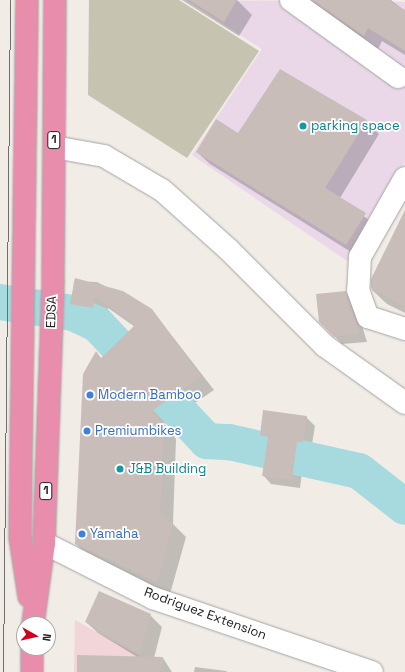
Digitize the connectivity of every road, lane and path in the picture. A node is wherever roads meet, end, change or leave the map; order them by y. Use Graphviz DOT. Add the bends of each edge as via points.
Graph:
graph roads {
  1 [pos="27,0"];
  2 [pos="55,0"];
  3 [pos="291,0"];
  4 [pos="398,77"];
  5 [pos="54,148"];
  6 [pos="405,178"];
  7 [pos="405,329"];
  8 [pos="405,403"];
  9 [pos="44,543"];
  10 [pos="32,616"];
  11 [pos="34,616"];
  12 [pos="32,656"];
  13 [pos="32,672"];
  14 [pos="372,672"];
  1 -- 10 [label="highway" via="20,537"];
  2 -- 5 [label="highway, EDSA / 1"];
  3 -- 4 [label="street"];
  5 -- 8 [label="street" via="104,156 162,190 229,250 325,346"];
  5 -- 9 [label="highway, EDSA / 1" via="53,280"];
  6 -- 7 [label="street" via="360,257 358,290 368,316"];
  9 -- 11 [label="highway, EDSA / 1"];
  9 -- 14 [label="street, Rodriguez Extension" via="153,598"];
  12 -- 13 [label="highway"];
}
